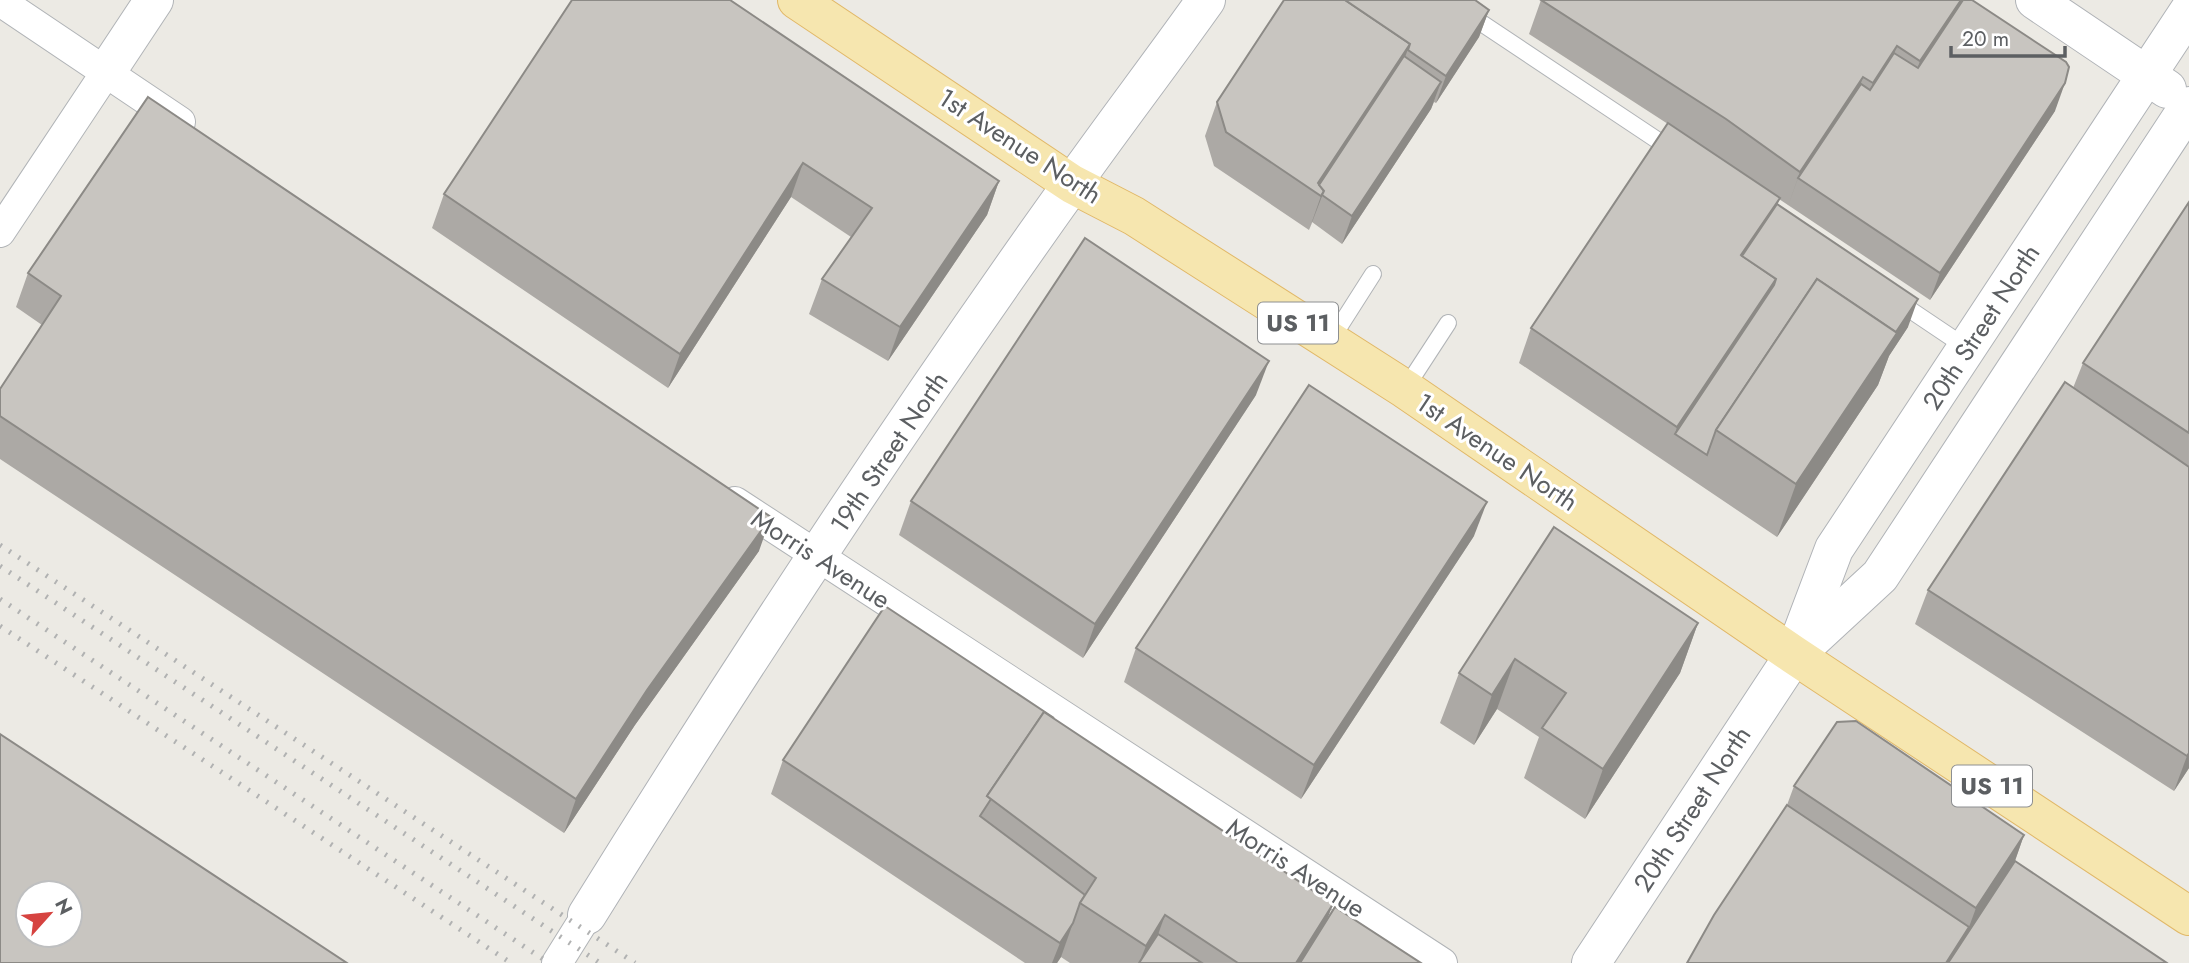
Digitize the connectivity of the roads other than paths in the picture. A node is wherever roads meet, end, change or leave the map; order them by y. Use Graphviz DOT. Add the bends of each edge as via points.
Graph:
graph roads {
  1 [pos="154,0"];
  2 [pos="797,0"];
  3 [pos="1206,0"];
  4 [pos="1447,0"];
  5 [pos="2035,0"];
  6 [pos="0,1"];
  7 [pos="2189,11"];
  8 [pos="107,71"];
  9 [pos="2146,75"];
  10 [pos="2189,105"];
  11 [pos="204,138"];
  12 [pos="1689,162"];
  13 [pos="1072,184"];
  14 [pos="0,232"];
  15 [pos="1373,274"];
  16 [pos="1884,292"];
  17 [pos="1448,323"];
  18 [pos="1329,343"];
  19 [pos="1967,348"];
  20 [pos="1405,389"];
  21 [pos="712,487"];
  22 [pos="817,557"];
  23 [pos="1794,655"];
  24 [pos="587,915"];
  25 [pos="2189,916"];
  26 [pos="557,963"];
  27 [pos="1442,963"];
  28 [pos="1591,963"];
  1 -- 8 [label="main road"];
  2 -- 13 [label="main road, 1st Avenue North / US 11"];
  3 -- 13 [label="main road, 19th Street North"];
  4 -- 12 [label="lane"];
  5 -- 9 [label="main road"];
  6 -- 8 [label="street"];
  7 -- 9 [label="main road, 20th Street North"];
  8 -- 11 [label="street"];
  8 -- 14 [label="street"];
  9 -- 10 [label="main road"];
  9 -- 19 [label="main road, 20th Street North"];
  10 -- 23 [label="main road, 20th Street North" via="1880,576"];
  13 -- 18 [label="main road, 1st Avenue North / US 11" via="1134,216"];
  13 -- 22 [label="main road, 19th Street North"];
  15 -- 18 [label="lane"];
  16 -- 19 [label="lane"];
  17 -- 20 [label="lane"];
  18 -- 20 [label="main road, 1st Avenue North / US 11"];
  19 -- 23 [label="main road, 20th Street North" via="1834,549"];
  20 -- 23 [label="main road, 1st Avenue North / US 11"];
  21 -- 22 [label="street, Morris Avenue"];
  22 -- 24 [label="main road, 19th Street North"];
  22 -- 27 [label="street, Morris Avenue"];
  23 -- 25 [label="main road, 1st Avenue North / US 11"];
  23 -- 28 [label="main road, 20th Street North"];
  24 -- 26 [label="street"];
}
